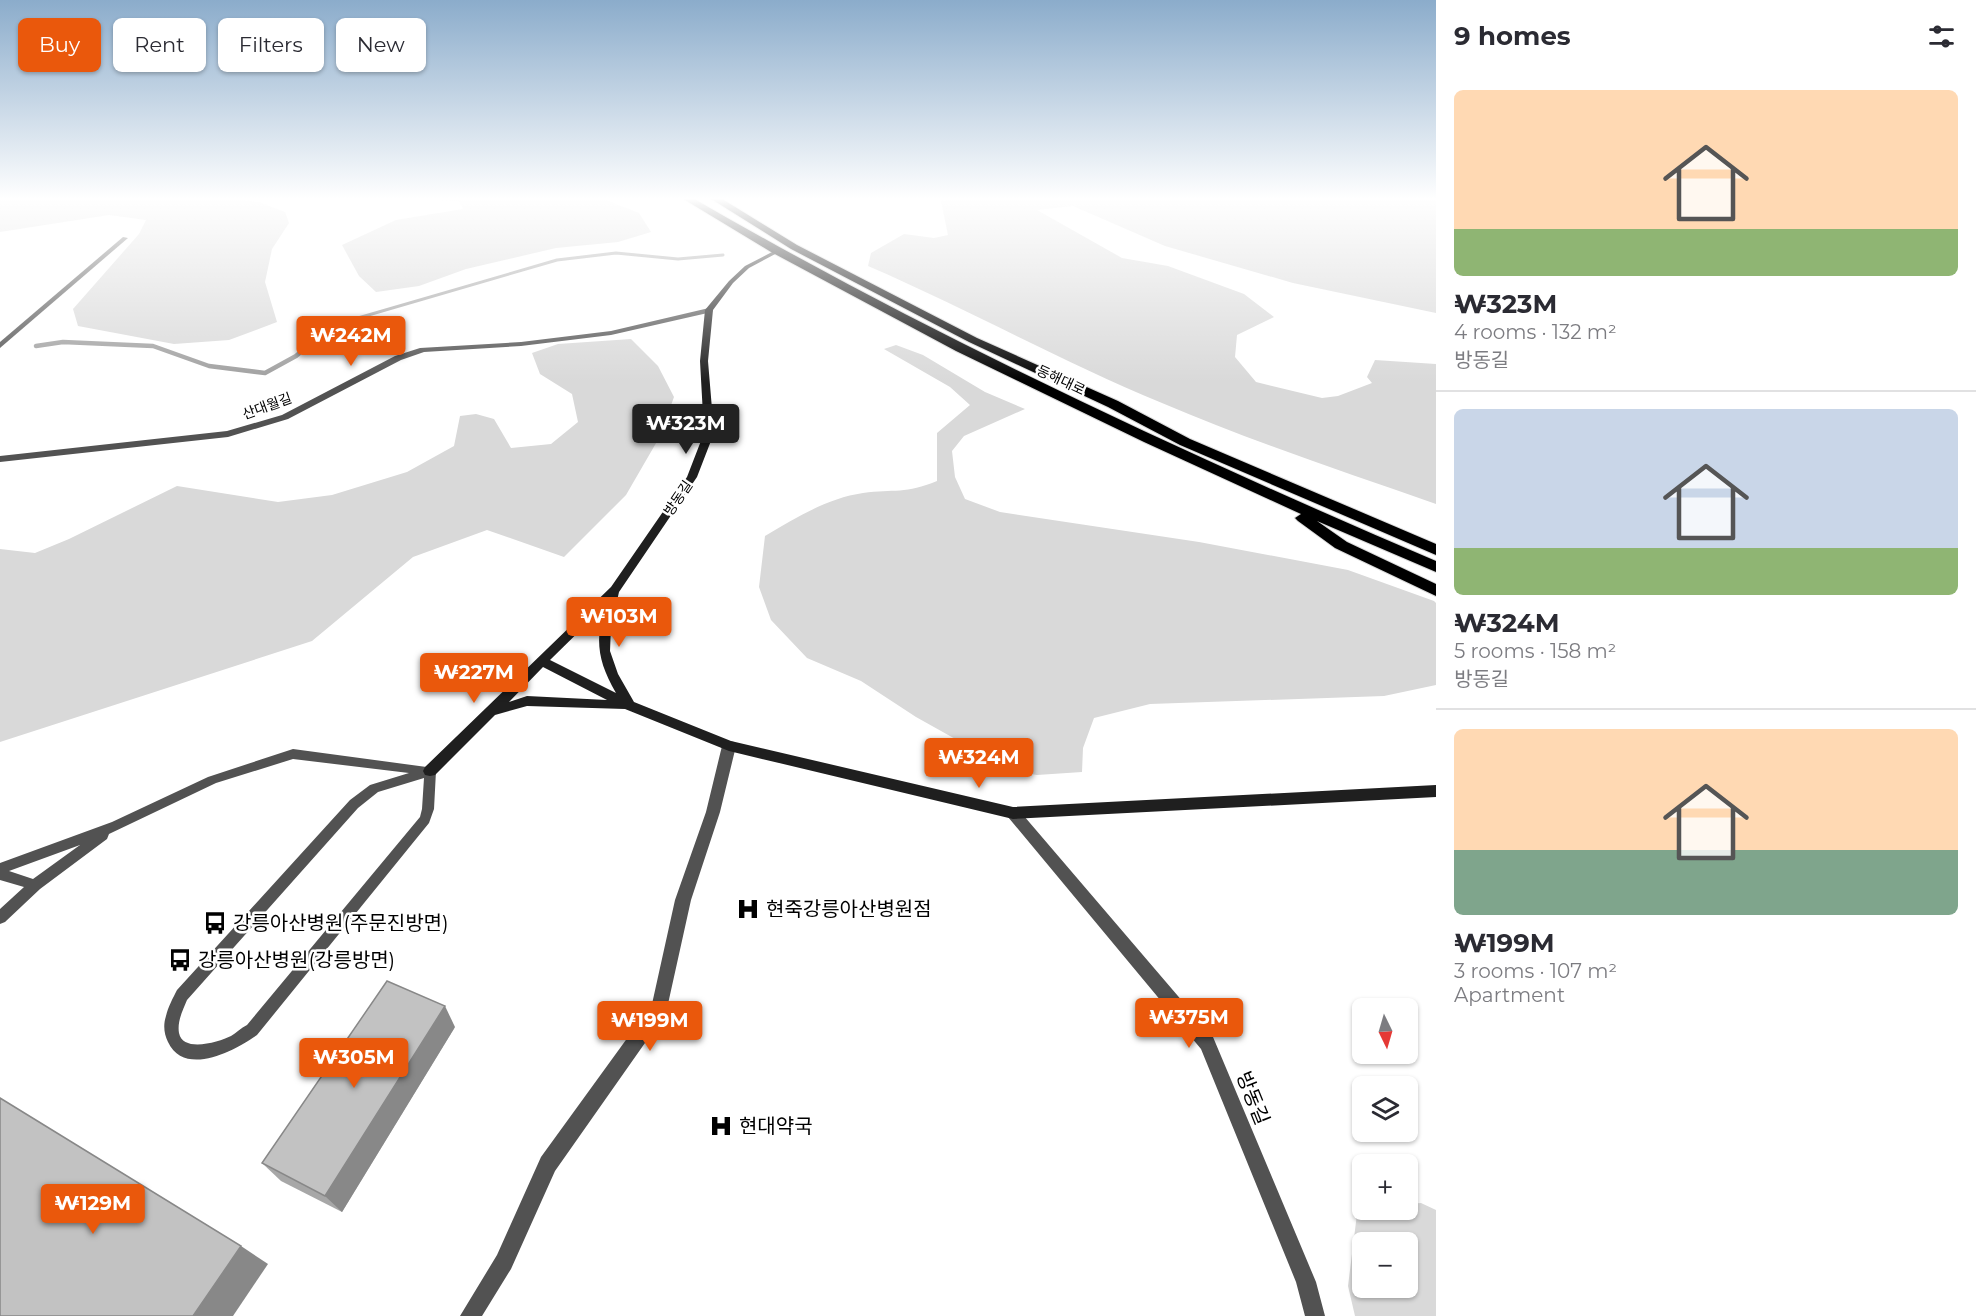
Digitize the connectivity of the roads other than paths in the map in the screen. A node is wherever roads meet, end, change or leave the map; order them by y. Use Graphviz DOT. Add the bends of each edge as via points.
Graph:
graph roads {
  1 [pos="101,258"];
  2 [pos="764,258"];
  3 [pos="788,258"];
  4 [pos="816,258"];
  5 [pos="709,310"];
  6 [pos="0,345"];
  7 [pos="1113,404"];
  8 [pos="0,459"];
  9 [pos="1275,498"];
  10 [pos="1436,539"];
  11 [pos="1436,550"];
  12 [pos="1436,567"];
  13 [pos="615,590"];
  14 [pos="1436,591"];
  15 [pos="541,661"];
  16 [pos="630,706"];
  17 [pos="487,712"];
  18 [pos="729,746"];
  19 [pos="430,771"];
  20 [pos="1436,791"];
  21 [pos="1013,813"];
  22 [pos="116,826"];
  23 [pos="0,868"];
  24 [pos="0,874"];
  25 [pos="35,885"];
  26 [pos="0,918"];
  27 [pos="470,1316"];
  28 [pos="1315,1316"];
  1 -- 6 [label="street"];
  2 -- 5 [label="street" via="730,282"];
  3 -- 9 [label="highway, 동해대로" via="980,359"];
  4 -- 7 [label="highway, 동해대로" via="973,340"];
  5 -- 8 [label="street, 산대월길" via="611,333 423,350 398,358 285,417 228,434"];
  5 -- 13 [label="street, 방동길" via="704,361 709,434 692,477"];
  7 -- 10 [label="highway"];
  7 -- 11 [label="highway, 동해대로" via="1185,442"];
  9 -- 12 [label="highway, 동해대로"];
  9 -- 14 [label="highway" via="1341,545"];
  13 -- 15 [label="street, 방동길"];
  13 -- 16 [label="street" via="602,633 606,667"];
  15 -- 16 [label="street"];
  15 -- 17 [label="street, 방동길"];
  16 -- 17 [label="street" via="527,701"];
  16 -- 18 [label="street"];
  17 -- 19 [label="street, 방동길"];
  18 -- 21 [label="street"];
  18 -- 27 [label="street" via="683,900 660,1007 548,1164 504,1262"];
  19 -- 19 [label="lane" via="374,788 354,804 182,995 170,1024 172,1037 180,1047 206,1054 238,1042 252,1030 425,819"];
  19 -- 22 [label="lane" via="292,754 212,780"];
  20 -- 21 [label="street"];
  21 -- 28 [label="street, 방동길" via="1207,1043 1306,1282"];
  22 -- 23 [label="lane"];
  22 -- 25 [label="lane"];
  24 -- 25 [label="lane"];
  25 -- 26 [label="lane"];
}
